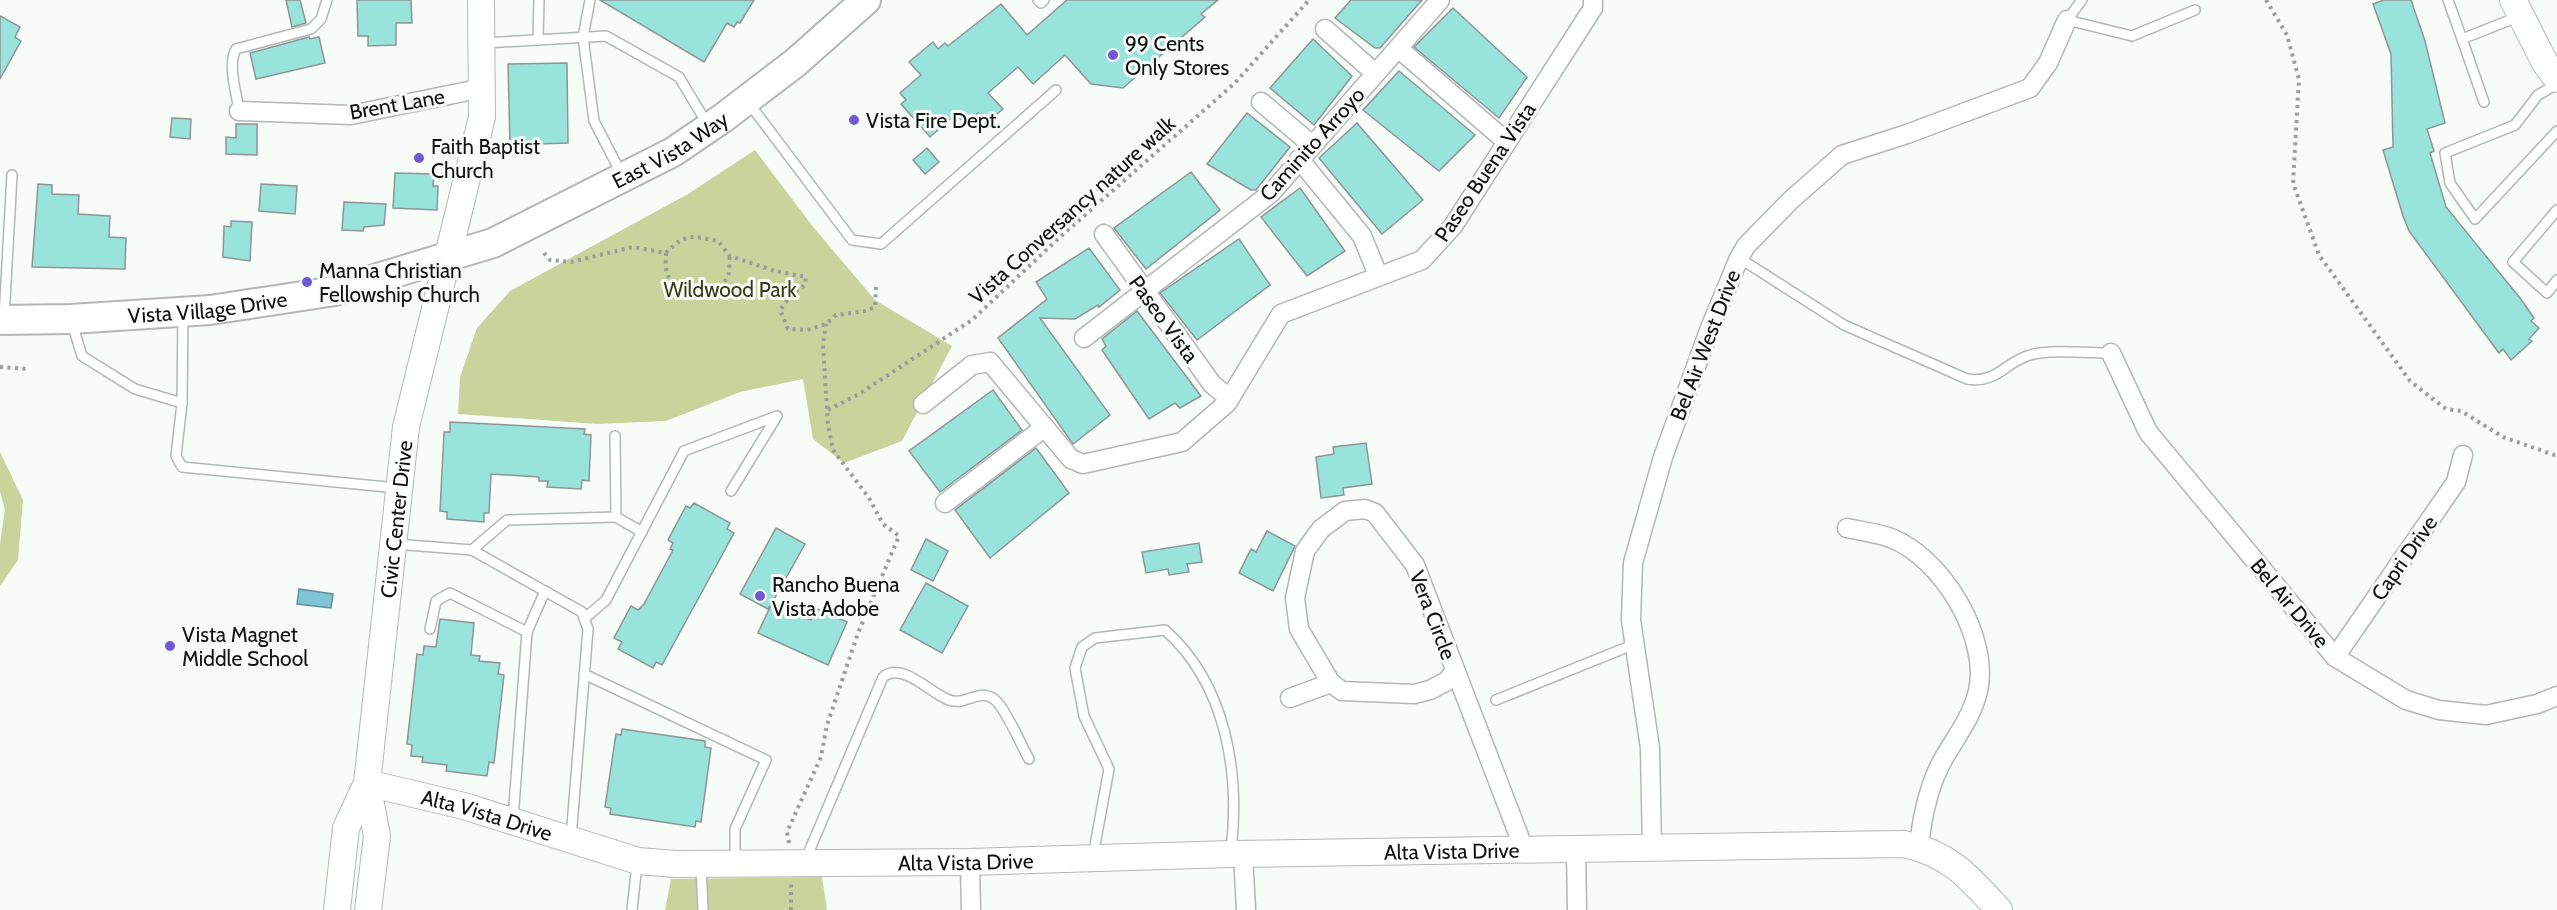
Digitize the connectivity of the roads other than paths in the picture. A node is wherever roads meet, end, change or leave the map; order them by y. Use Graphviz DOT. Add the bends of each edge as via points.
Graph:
graph roads {
  1 [pos="327,0"];
  2 [pos="481,0"];
  3 [pos="538,0"];
  4 [pos="590,0"];
  5 [pos="1038,0"];
  6 [pos="1044,0"];
  7 [pos="1440,0"];
  8 [pos="1593,0"];
  9 [pos="2082,0"];
  10 [pos="2448,0"];
  11 [pos="855,6"];
  12 [pos="2516,8"];
  13 [pos="2195,10"];
  14 [pos="2067,20"];
  15 [pos="1325,29"];
  16 [pos="584,37"];
  17 [pos="538,39"];
  18 [pos="2462,39"];
  19 [pos="482,43"];
  20 [pos="1398,48"];
  21 [pos="1376,73"];
  22 [pos="2557,79"];
  23 [pos="2557,84"];
  24 [pos="483,88"];
  25 [pos="1056,90"];
  26 [pos="746,100"];
  27 [pos="1261,102"];
  28 [pos="2484,102"];
  29 [pos="239,111"];
  30 [pos="709,127"];
  31 [pos="2557,131"];
  32 [pos="1507,142"];
  33 [pos="1312,145"];
  34 [pos="1299,159"];
  35 [pos="12,175"];
  36 [pos="624,177"];
  37 [pos="2557,210"];
  38 [pos="1104,234"];
  39 [pos="447,257"];
  40 [pos="1739,258"];
  41 [pos="1378,275"];
  42 [pos="2557,280"];
  43 [pos="4,281"];
  44 [pos="1144,291"];
  45 [pos="183,312"];
  46 [pos="71,319"];
  47 [pos="2,320"];
  48 [pos="1084,338"];
  49 [pos="2111,353"];
  50 [pos="1230,399"];
  51 [pos="182,403"];
  52 [pos="923,404"];
  53 [pos="1045,427"];
  54 [pos="615,436"];
  55 [pos="2463,455"];
  56 [pos="399,489"];
  57 [pos="731,491"];
  58 [pos="945,503"];
  59 [pos="616,517"];
  60 [pos="1847,528"];
  61 [pos="642,532"];
  62 [pos="393,544"];
  63 [pos="472,550"];
  64 [pos="545,591"];
  65 [pos="584,618"];
  66 [pos="430,629"];
  67 [pos="527,632"];
  68 [pos="1635,644"];
  69 [pos="2335,657"];
  70 [pos="1454,672"];
  71 [pos="584,674"];
  72 [pos="1331,683"];
  73 [pos="2557,696"];
  74 [pos="1290,698"];
  75 [pos="1496,700"];
  76 [pos="1029,759"];
  77 [pos="367,783"];
  78 [pos="513,822"];
  79 [pos="571,840"];
  80 [pos="1919,847"];
  81 [pos="1652,848"];
  82 [pos="1524,849"];
  83 [pos="1576,849"];
  84 [pos="1237,854"];
  85 [pos="1093,858"];
  86 [pos="638,861"];
  87 [pos="970,862"];
  88 [pos="798,863"];
  89 [pos="701,864"];
  90 [pos="735,864"];
  91 [pos="338,910"];
  92 [pos="368,910"];
  93 [pos="632,910"];
  94 [pos="703,910"];
  95 [pos="971,910"];
  96 [pos="1246,910"];
  97 [pos="1577,910"];
  98 [pos="1999,910"];
  1 -- 29 [label="lane" via="321,18 311,29 236,49 233,68"];
  2 -- 19 [label="street, Civic Center Drive"];
  3 -- 17 [label="lane"];
  4 -- 16 [label="lane"];
  5 -- 6 [label="lane"];
  7 -- 20 [label="street, Caminito Arroyo"];
  8 -- 32 [label="street, Paseo Buena Vista" via="1593,8"];
  9 -- 14 [label="lane"];
  10 -- 18 [label="lane"];
  11 -- 26 [label="main road, East Vista Way"];
  12 -- 18 [label="lane"];
  12 -- 22 [label="street"];
  13 -- 14 [label="lane" via="2132,36"];
  14 -- 40 [label="street, Bel Air West Drive" via="2048,63 2030,88 1842,155 1791,200"];
  15 -- 21 [label="street"];
  16 -- 17 [label="lane"];
  16 -- 30 [label="lane" via="606,36 679,77"];
  16 -- 36 [label="lane" via="594,121"];
  17 -- 19 [label="lane"];
  18 -- 28 [label="lane"];
  19 -- 24 [label="street, Civic Center Drive"];
  20 -- 21 [label="street, Caminito Arroyo"];
  20 -- 32 [label="street"];
  21 -- 33 [label="street, Caminito Arroyo"];
  23 -- 31 [label="lane" via="2538,95 2515,125 2445,153 2450,183 2475,219"];
  24 -- 29 [label="street, Brent Lane" via="351,115"];
  24 -- 39 [label="street, Civic Center Drive" via="483,117"];
  25 -- 26 [label="lane" via="881,244 852,240"];
  26 -- 30 [label="main road, East Vista Way"];
  27 -- 33 [label="street"];
  30 -- 36 [label="main road, East Vista Way" via="673,152"];
  32 -- 41 [label="street, Paseo Buena Vista" via="1453,226 1422,260"];
  33 -- 34 [label="street, Caminito Arroyo"];
  34 -- 41 [label="street" via="1362,237"];
  34 -- 44 [label="street, Caminito Arroyo" via="1271,193"];
  35 -- 43 [label="lane"];
  36 -- 39 [label="main road, East Vista Way" via="514,234"];
  37 -- 42 [label="lane" via="2513,262 2547,293"];
  38 -- 44 [label="street, Paseo Vista"];
  39 -- 45 [label="main road, Vista Village Drive" via="335,291"];
  39 -- 56 [label="street, Civic Center Drive" via="406,427"];
  40 -- 49 [label="lane" via="1844,325 1967,379 1980,381 2002,373 2015,360 2033,354"];
  40 -- 68 [label="street, Bel Air West Drive" via="1666,446 1636,552 1631,620"];
  41 -- 50 [label="street, Paseo Buena Vista" via="1281,314"];
  43 -- 47 [label="lane"];
  44 -- 48 [label="street, Caminito Arroyo"];
  44 -- 50 [label="street, Paseo Vista" via="1212,384"];
  45 -- 46 [label="main road, Vista Village Drive"];
  45 -- 51 [label="lane"];
  46 -- 47 [label="main road, Vista Village Drive"];
  46 -- 51 [label="lane" via="82,356 135,389"];
  49 -- 69 [label="street, Bel Air Drive" via="2148,432"];
  50 -- 53 [label="street, Paseo Buena Vista" via="1182,442 1083,464 1071,459"];
  51 -- 56 [label="lane" via="176,456 182,467"];
  52 -- 53 [label="street, Paseo Buena Vista" via="972,365 990,362"];
  53 -- 58 [label="street"];
  54 -- 59 [label="lane"];
  55 -- 69 [label="street, Capri Drive" via="2457,482"];
  56 -- 62 [label="street, Civic Center Drive"];
  57 -- 61 [label="lane" via="777,416 684,451"];
  59 -- 61 [label="lane"];
  59 -- 63 [label="lane" via="507,520"];
  60 -- 80 [label="street" via="1892,538 1927,562 1946,582 1970,625 1978,650 1978,690 1966,726 1944,758 1923,813"];
  61 -- 65 [label="lane" via="606,600"];
  62 -- 63 [label="lane"];
  62 -- 77 [label="street, Civic Center Drive"];
  63 -- 64 [label="lane"];
  64 -- 65 [label="lane" via="582,612"];
  64 -- 67 [label="lane"];
  65 -- 71 [label="lane" via="588,630"];
  66 -- 67 [label="lane" via="436,601 450,593"];
  67 -- 78 [label="lane"];
  68 -- 75 [label="lane"];
  68 -- 81 [label="street, Bel Air West Drive" via="1650,748"];
  69 -- 73 [label="street, Bel Air Drive" via="2406,700 2439,710 2486,715"];
  70 -- 72 [label="street, Vera Circle" via="1447,681 1414,694 1342,691"];
  70 -- 72 [label="street, Vera Circle" via="1415,565 1375,513 1365,509 1345,512 1321,529 1305,551 1295,598 1299,629"];
  70 -- 82 [label="street, Vera Circle"];
  71 -- 79 [label="lane"];
  71 -- 90 [label="lane" via="766,760 735,829"];
  72 -- 74 [label="street"];
  76 -- 88 [label="lane" via="996,700 986,694 964,702 950,701 899,672 889,672 883,677"];
  77 -- 78 [label="street, Alta Vista Drive"];
  77 -- 91 [label="street, Civic Center Drive" via="346,828"];
  77 -- 92 [label="street, Civic Center Drive" via="376,836"];
  78 -- 79 [label="street, Alta Vista Drive"];
  79 -- 86 [label="street, Alta Vista Drive"];
  80 -- 81 [label="street, Alta Vista Drive" via="1904,844"];
  80 -- 98 [label="street, Alta Vista Drive" via="1962,869"];
  81 -- 83 [label="street, Alta Vista Drive"];
  82 -- 83 [label="street, Alta Vista Drive"];
  82 -- 84 [label="street, Alta Vista Drive"];
  83 -- 97 [label="street"];
  84 -- 85 [label="street, Alta Vista Drive"];
  84 -- 85 [label="lane" via="1234,783 1225,729 1206,683 1179,643 1165,630 1095,638 1082,647 1076,668 1084,716 1109,770"];
  84 -- 96 [label="street"];
  85 -- 87 [label="street, Alta Vista Drive"];
  86 -- 89 [label="street, Alta Vista Drive"];
  86 -- 93 [label="lane"];
  87 -- 88 [label="street, Alta Vista Drive"];
  87 -- 95 [label="street"];
  88 -- 90 [label="street, Alta Vista Drive"];
  89 -- 90 [label="street, Alta Vista Drive"];
  89 -- 94 [label="lane"];
}
